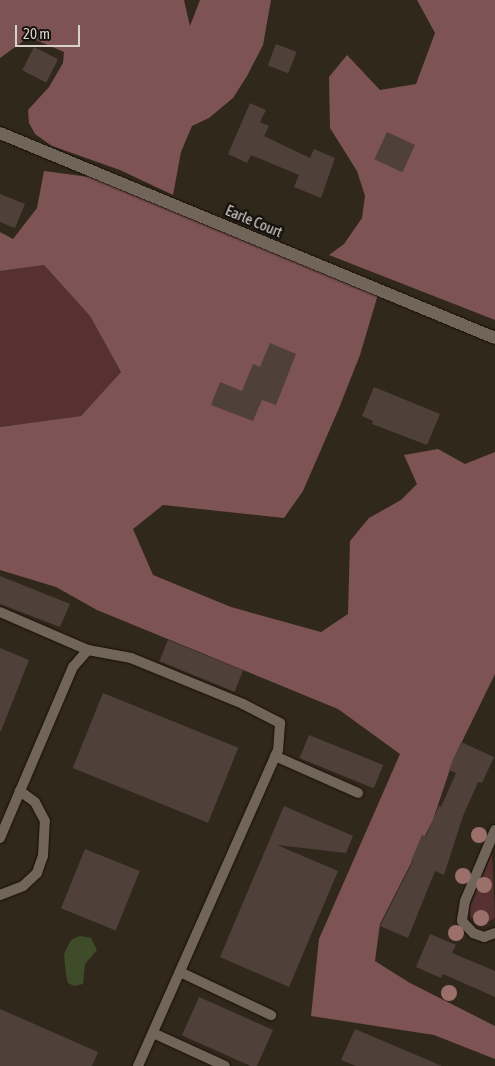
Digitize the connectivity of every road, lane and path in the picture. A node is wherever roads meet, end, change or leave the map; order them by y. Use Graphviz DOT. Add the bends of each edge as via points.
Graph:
graph roads {
  1 [pos="0,133"];
  2 [pos="495,338"];
  3 [pos="0,612"];
  4 [pos="88,650"];
  5 [pos="275,756"];
  6 [pos="20,791"];
  7 [pos="358,793"];
  8 [pos="495,830"];
  9 [pos="0,838"];
  10 [pos="0,895"];
  11 [pos="495,933"];
  12 [pos="180,972"];
  13 [pos="271,1015"];
  14 [pos="152,1033"];
  15 [pos="138,1066"];
  16 [pos="225,1066"];
  1 -- 2 [label="street, Earle Court"];
  3 -- 4 [label="lane"];
  4 -- 5 [label="lane" via="131,658 243,704 280,723"];
  4 -- 6 [label="lane" via="74,667"];
  5 -- 7 [label="lane"];
  5 -- 12 [label="lane"];
  6 -- 9 [label="lane"];
  6 -- 10 [label="lane" via="36,802 45,821 43,856 37,873 23,886"];
  8 -- 11 [label="lane" via="465,902 462,921 473,933 484,937"];
  12 -- 13 [label="lane"];
  12 -- 14 [label="lane"];
  14 -- 15 [label="lane"];
  14 -- 16 [label="lane"];
}
